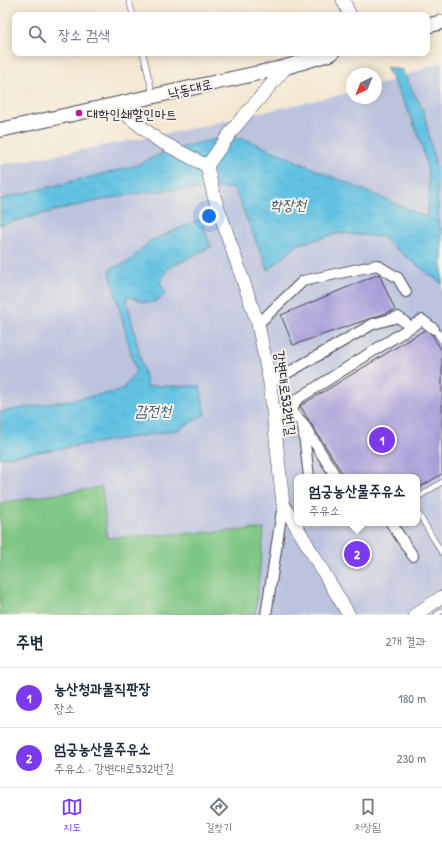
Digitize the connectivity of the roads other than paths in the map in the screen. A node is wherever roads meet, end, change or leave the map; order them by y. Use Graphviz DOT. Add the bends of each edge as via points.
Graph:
graph roads {
  1 [pos="129,0"];
  2 [pos="343,0"];
  3 [pos="132,12"];
  4 [pos="349,12"];
  5 [pos="442,22"];
  6 [pos="430,25"];
  7 [pos="144,56"];
  8 [pos="322,56"];
  9 [pos="286,67"];
  10 [pos="153,96"];
  11 [pos="114,105"];
  12 [pos="0,130"];
  13 [pos="207,166"];
  14 [pos="406,292"];
  15 [pos="258,324"];
  16 [pos="411,327"];
  17 [pos="438,333"];
  18 [pos="442,341"];
  19 [pos="270,383"];
  20 [pos="291,412"];
  21 [pos="274,415"];
  22 [pos="302,422"];
  23 [pos="309,474"];
  24 [pos="334,474"];
  25 [pos="440,483"];
  26 [pos="442,490"];
  27 [pos="420,496"];
  28 [pos="283,504"];
  29 [pos="420,516"];
  30 [pos="294,522"];
  31 [pos="296,526"];
  32 [pos="393,526"];
  33 [pos="442,553"];
  34 [pos="413,556"];
  35 [pos="442,597"];
  36 [pos="442,611"];
  37 [pos="266,615"];
  38 [pos="349,615"];
  39 [pos="414,615"];
  40 [pos="436,615"];
  1 -- 3 [label="lane"];
  2 -- 4 [label="street"];
  5 -- 6 [label="main road"];
  7 -- 10 [label="lane"];
  8 -- 9 [label="main road, 낙동대로"];
  9 -- 10 [label="main road, 낙동대로"];
  9 -- 13 [label="street" via="234,128"];
  10 -- 11 [label="main road, 낙동대로"];
  11 -- 12 [label="main road, 낙동대로"];
  11 -- 13 [label="street" via="158,140"];
  13 -- 15 [label="street, 강변대로532번길" via="214,196"];
  14 -- 15 [label="street" via="398,278 377,265 303,281"];
  15 -- 19 [label="street, 강변대로532번길"];
  16 -- 17 [label="street" via="422,320"];
  16 -- 19 [label="street" via="398,317 374,324"];
  16 -- 20 [label="street" via="296,400"];
  17 -- 18 [label="lane"];
  19 -- 21 [label="street, 강변대로532번길"];
  20 -- 21 [label="street"];
  20 -- 22 [label="street"];
  21 -- 28 [label="street, 강변대로532번길"];
  22 -- 23 [label="street"];
  22 -- 24 [label="street"];
  25 -- 26 [label="lane"];
  25 -- 27 [label="lane"];
  28 -- 30 [label="street, 강변대로532번길"];
  28 -- 37 [label="street"];
  29 -- 33 [label="lane"];
  31 -- 38 [label="street, 강변대로532번길"];
  32 -- 34 [label="street"];
  35 -- 39 [label="street"];
  36 -- 40 [label="lane"];
}
